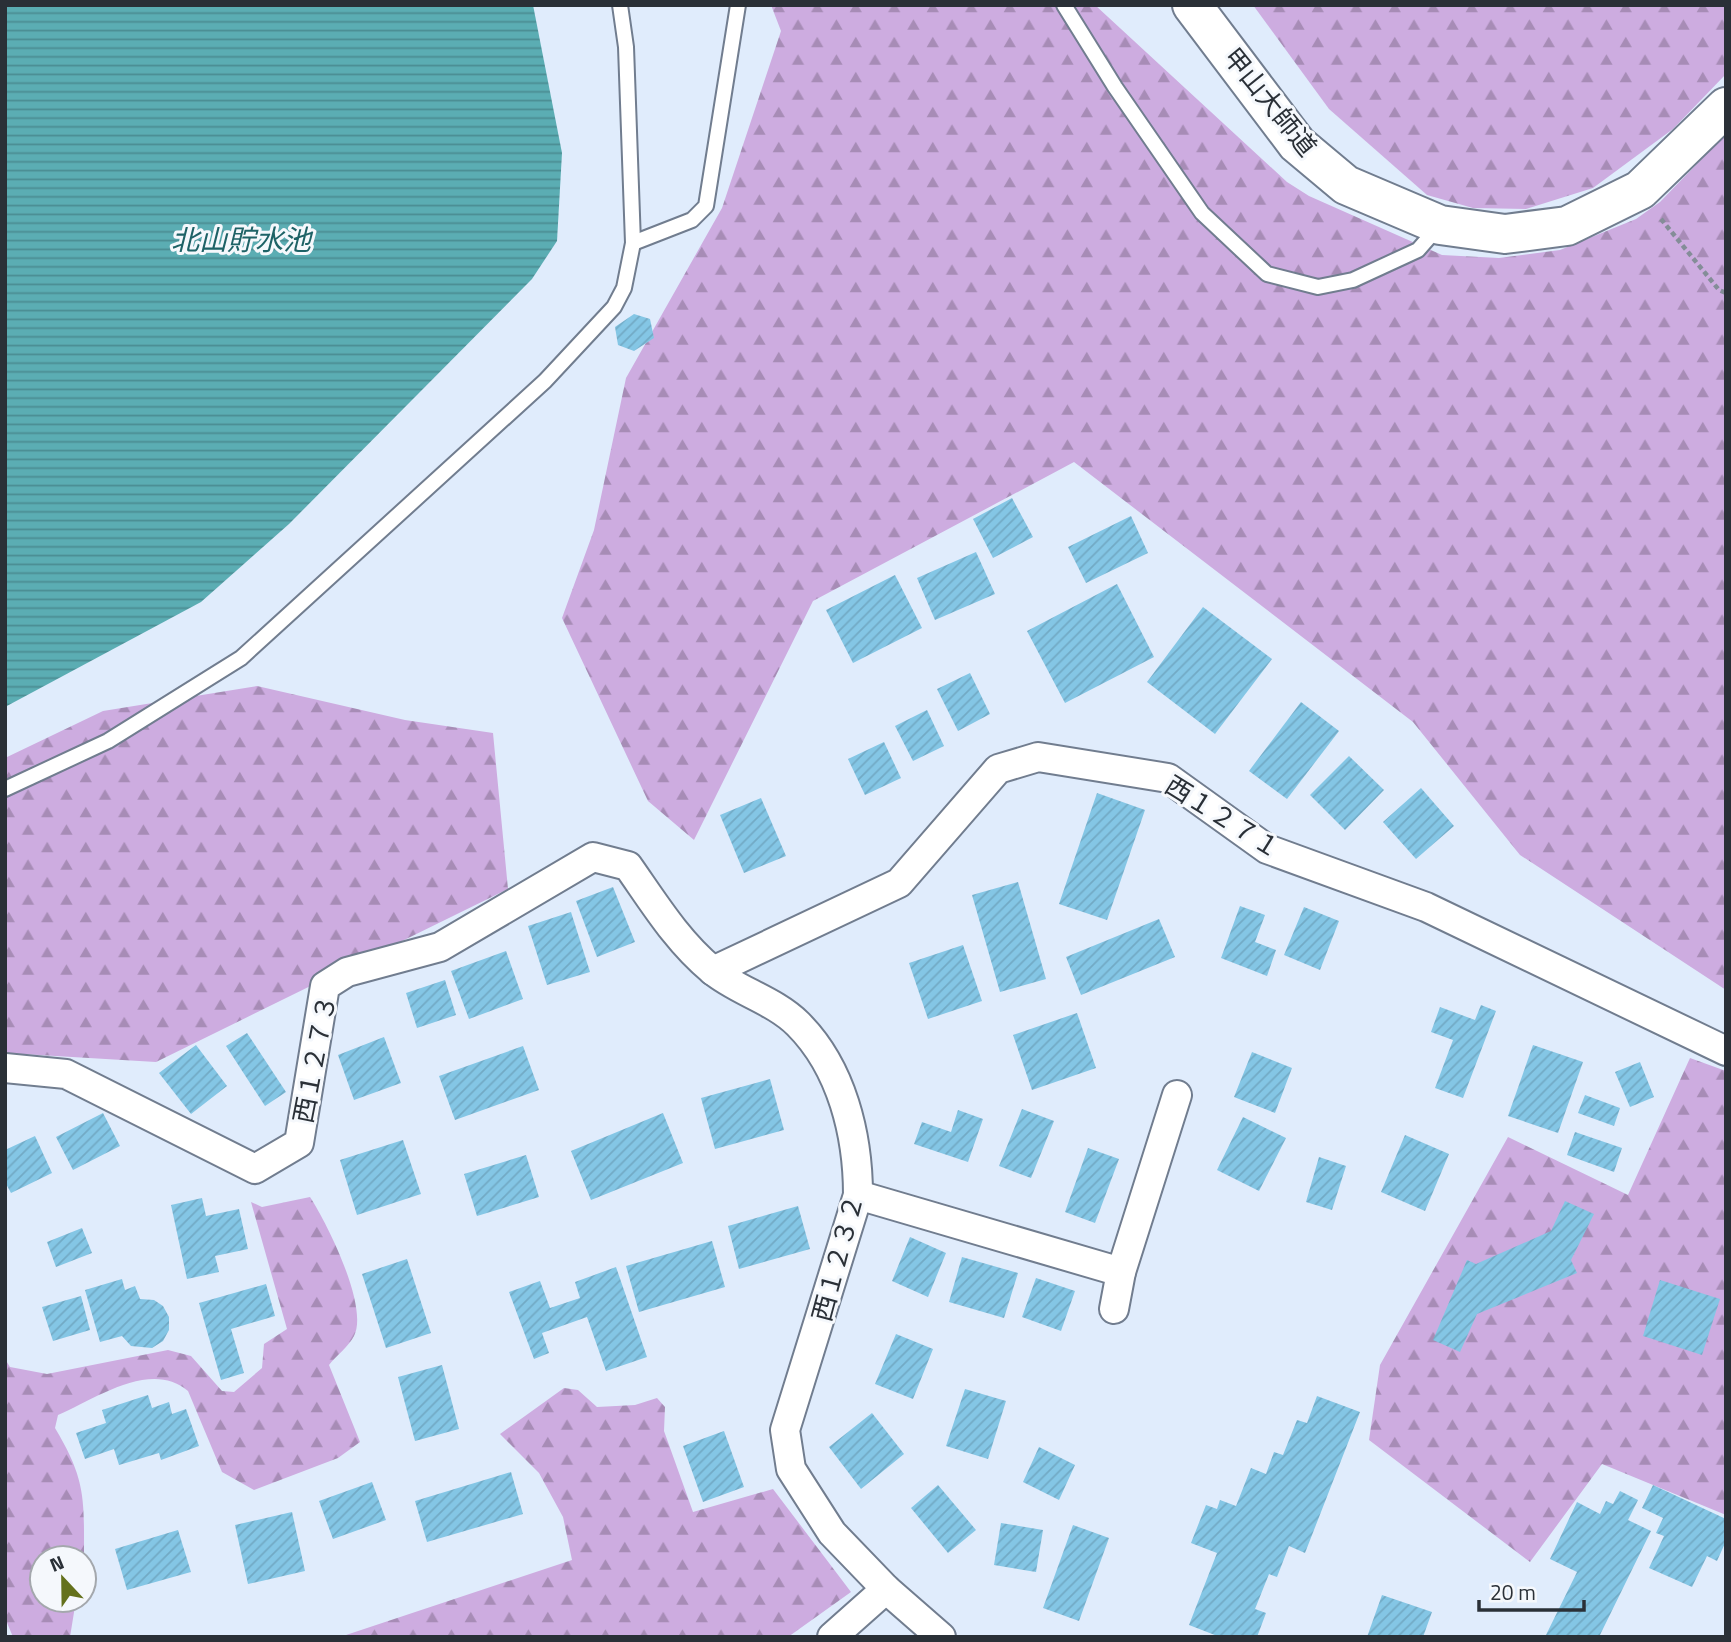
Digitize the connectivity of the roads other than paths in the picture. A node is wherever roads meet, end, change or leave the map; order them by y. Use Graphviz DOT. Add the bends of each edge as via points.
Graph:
graph roads {
  1 [pos="620,5"];
  2 [pos="738,5"];
  3 [pos="1064,5"];
  4 [pos="1192,5"];
  5 [pos="1726,107"];
  6 [pos="1440,225"];
  7 [pos="633,243"];
  8 [pos="5,789"];
  9 [pos="628,866"];
  10 [pos="713,971"];
  11 [pos="1726,1051"];
  12 [pos="5,1068"];
  13 [pos="1177,1095"];
  14 [pos="858,1195"];
  15 [pos="1121,1272"];
  16 [pos="1114,1309"];
  17 [pos="886,1589"];
  18 [pos="832,1637"];
  19 [pos="941,1637"];
  1 -- 7 [label="lane" via="626,47"];
  2 -- 7 [label="lane" via="706,206 692,220"];
  3 -- 6 [label="lane" via="1202,213 1268,274 1318,287 1353,280 1418,250"];
  4 -- 6 [label="street, 甲山大師道" via="1297,144 1346,185"];
  5 -- 6 [label="street, 甲山大師道" via="1640,190 1567,226 1505,234"];
  7 -- 8 [label="lane" via="624,288 614,307 545,381 242,658 108,741"];
  9 -- 10 [label="street, 西１２３２" via="674,934"];
  9 -- 12 [label="street, 西１２７３" via="593,857 440,947 346,972 325,986 299,1143 255,1169 66,1074"];
  10 -- 11 [label="street, 西１２７１" via="899,883 998,769 1038,757 1168,778 1267,849 1426,907"];
  10 -- 14 [label="street, 西１２３２" via="797,1023 828,1064 852,1124"];
  13 -- 15 [label="street"];
  14 -- 15 [label="street"];
  14 -- 17 [label="street, 西１２３２" via="785,1430 791,1469 832,1533"];
  15 -- 16 [label="street"];
  17 -- 18 [label="street"];
  17 -- 19 [label="street, 西１２３２"];
}
